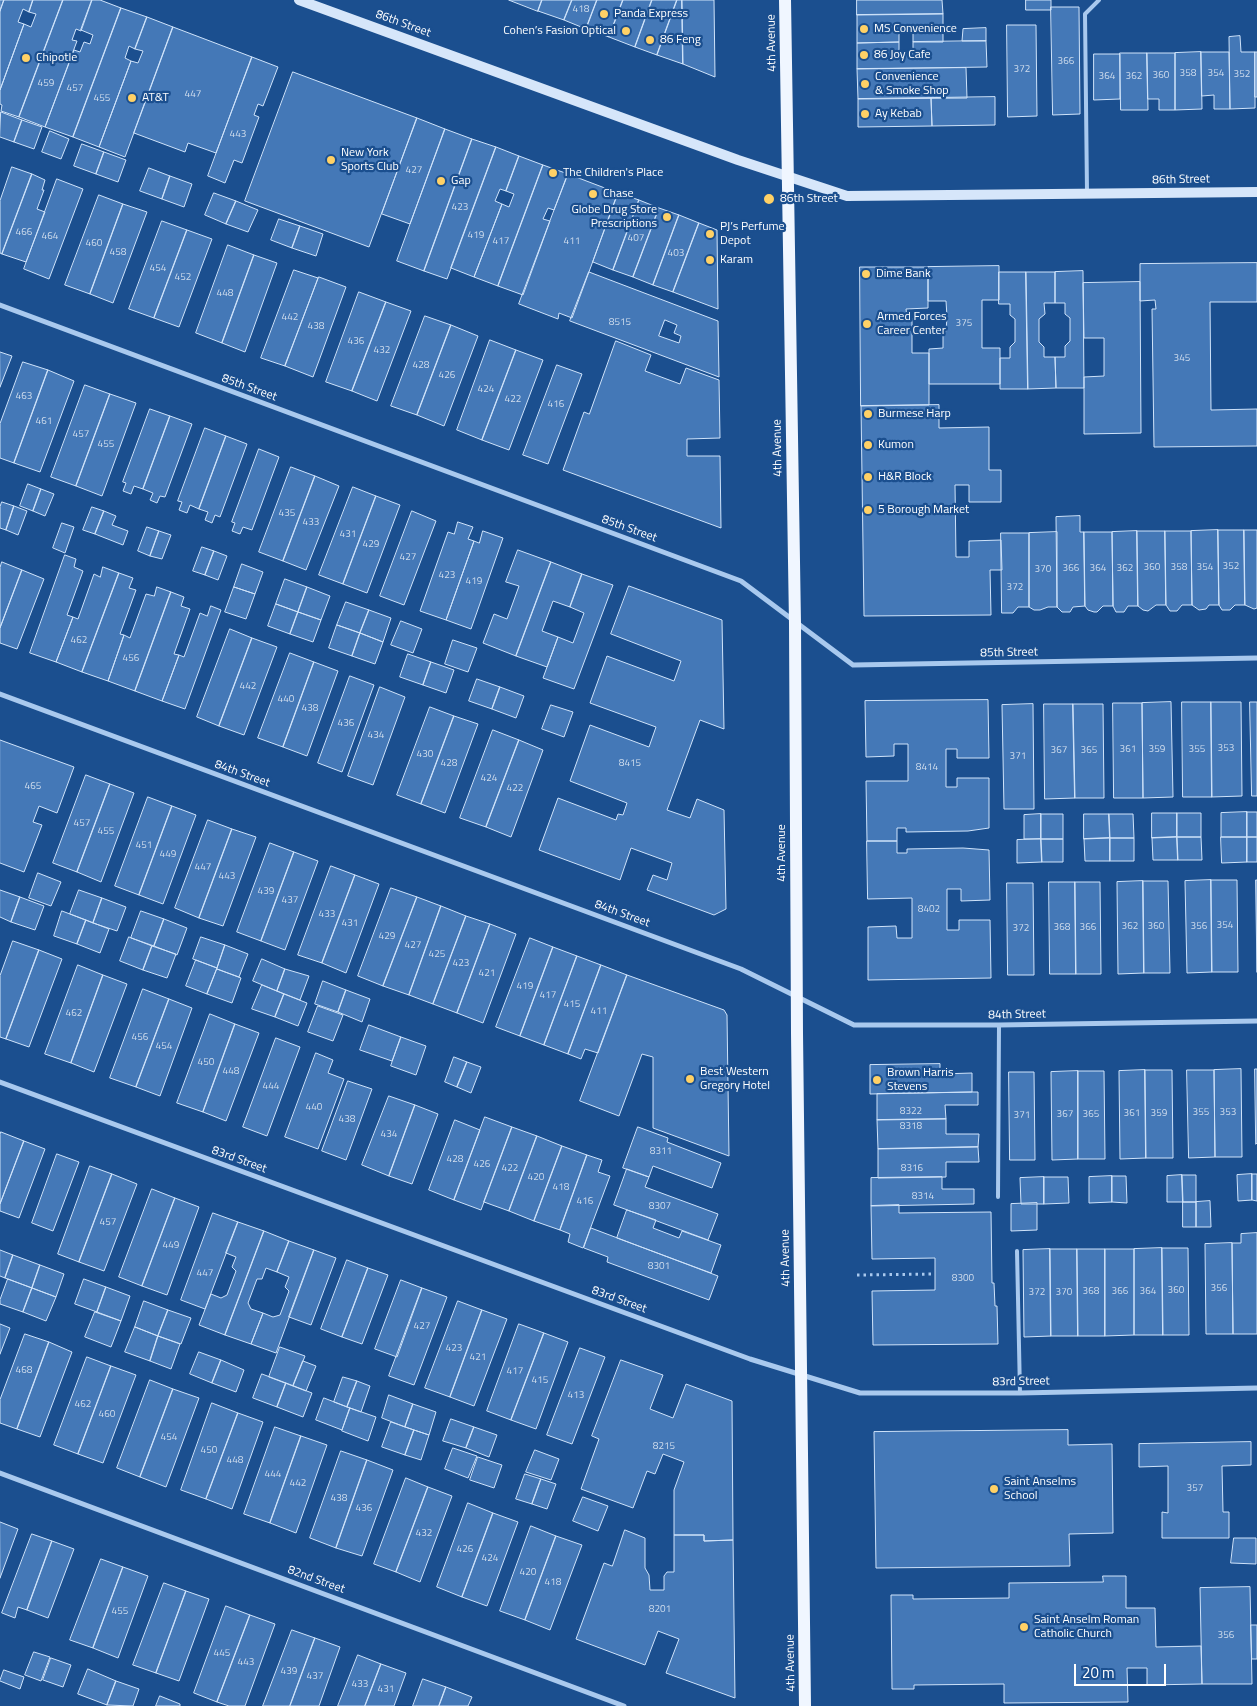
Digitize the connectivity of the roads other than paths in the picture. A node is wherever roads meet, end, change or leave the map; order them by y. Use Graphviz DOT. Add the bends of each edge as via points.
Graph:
graph roads {
  1 [pos="299,0"];
  2 [pos="785,0"];
  3 [pos="1099,0"];
  4 [pos="787,176"];
  5 [pos="1257,192"];
  6 [pos="1087,194"];
  7 [pos="0,305"];
  8 [pos="795,623"];
  9 [pos="1257,658"];
  10 [pos="0,694"];
  11 [pos="797,997"];
  12 [pos="1257,1021"];
  13 [pos="998,1025"];
  14 [pos="0,1082"];
  15 [pos="998,1197"];
  16 [pos="1017,1251"];
  17 [pos="802,1375"];
  18 [pos="1257,1388"];
  19 [pos="1020,1393"];
  20 [pos="0,1473"];
  21 [pos="624,1706"];
  22 [pos="805,1706"];
  1 -- 4 [label="main road, 86th Street"];
  2 -- 4 [label="main road, 4th Avenue"];
  3 -- 6 [label="lane" via="1085,14"];
  4 -- 6 [label="main road, 86th Street" via="847,196"];
  4 -- 8 [label="main road, 4th Avenue"];
  5 -- 6 [label="main road, 86th Street"];
  7 -- 8 [label="street, 85th Street" via="740,581"];
  8 -- 9 [label="street, 85th Street" via="852,666"];
  8 -- 11 [label="main road, 4th Avenue"];
  10 -- 11 [label="street, 84th Street" via="741,969"];
  11 -- 13 [label="street, 84th Street" via="854,1025"];
  11 -- 17 [label="main road, 4th Avenue"];
  12 -- 13 [label="street, 84th Street"];
  13 -- 15 [label="lane"];
  14 -- 17 [label="street, 83rd Street" via="740,1356"];
  16 -- 19 [label="lane"];
  17 -- 19 [label="street, 83rd Street" via="860,1393"];
  17 -- 22 [label="main road, 4th Avenue"];
  18 -- 19 [label="street, 83rd Street"];
  20 -- 21 [label="street, 82nd Street"];
}
